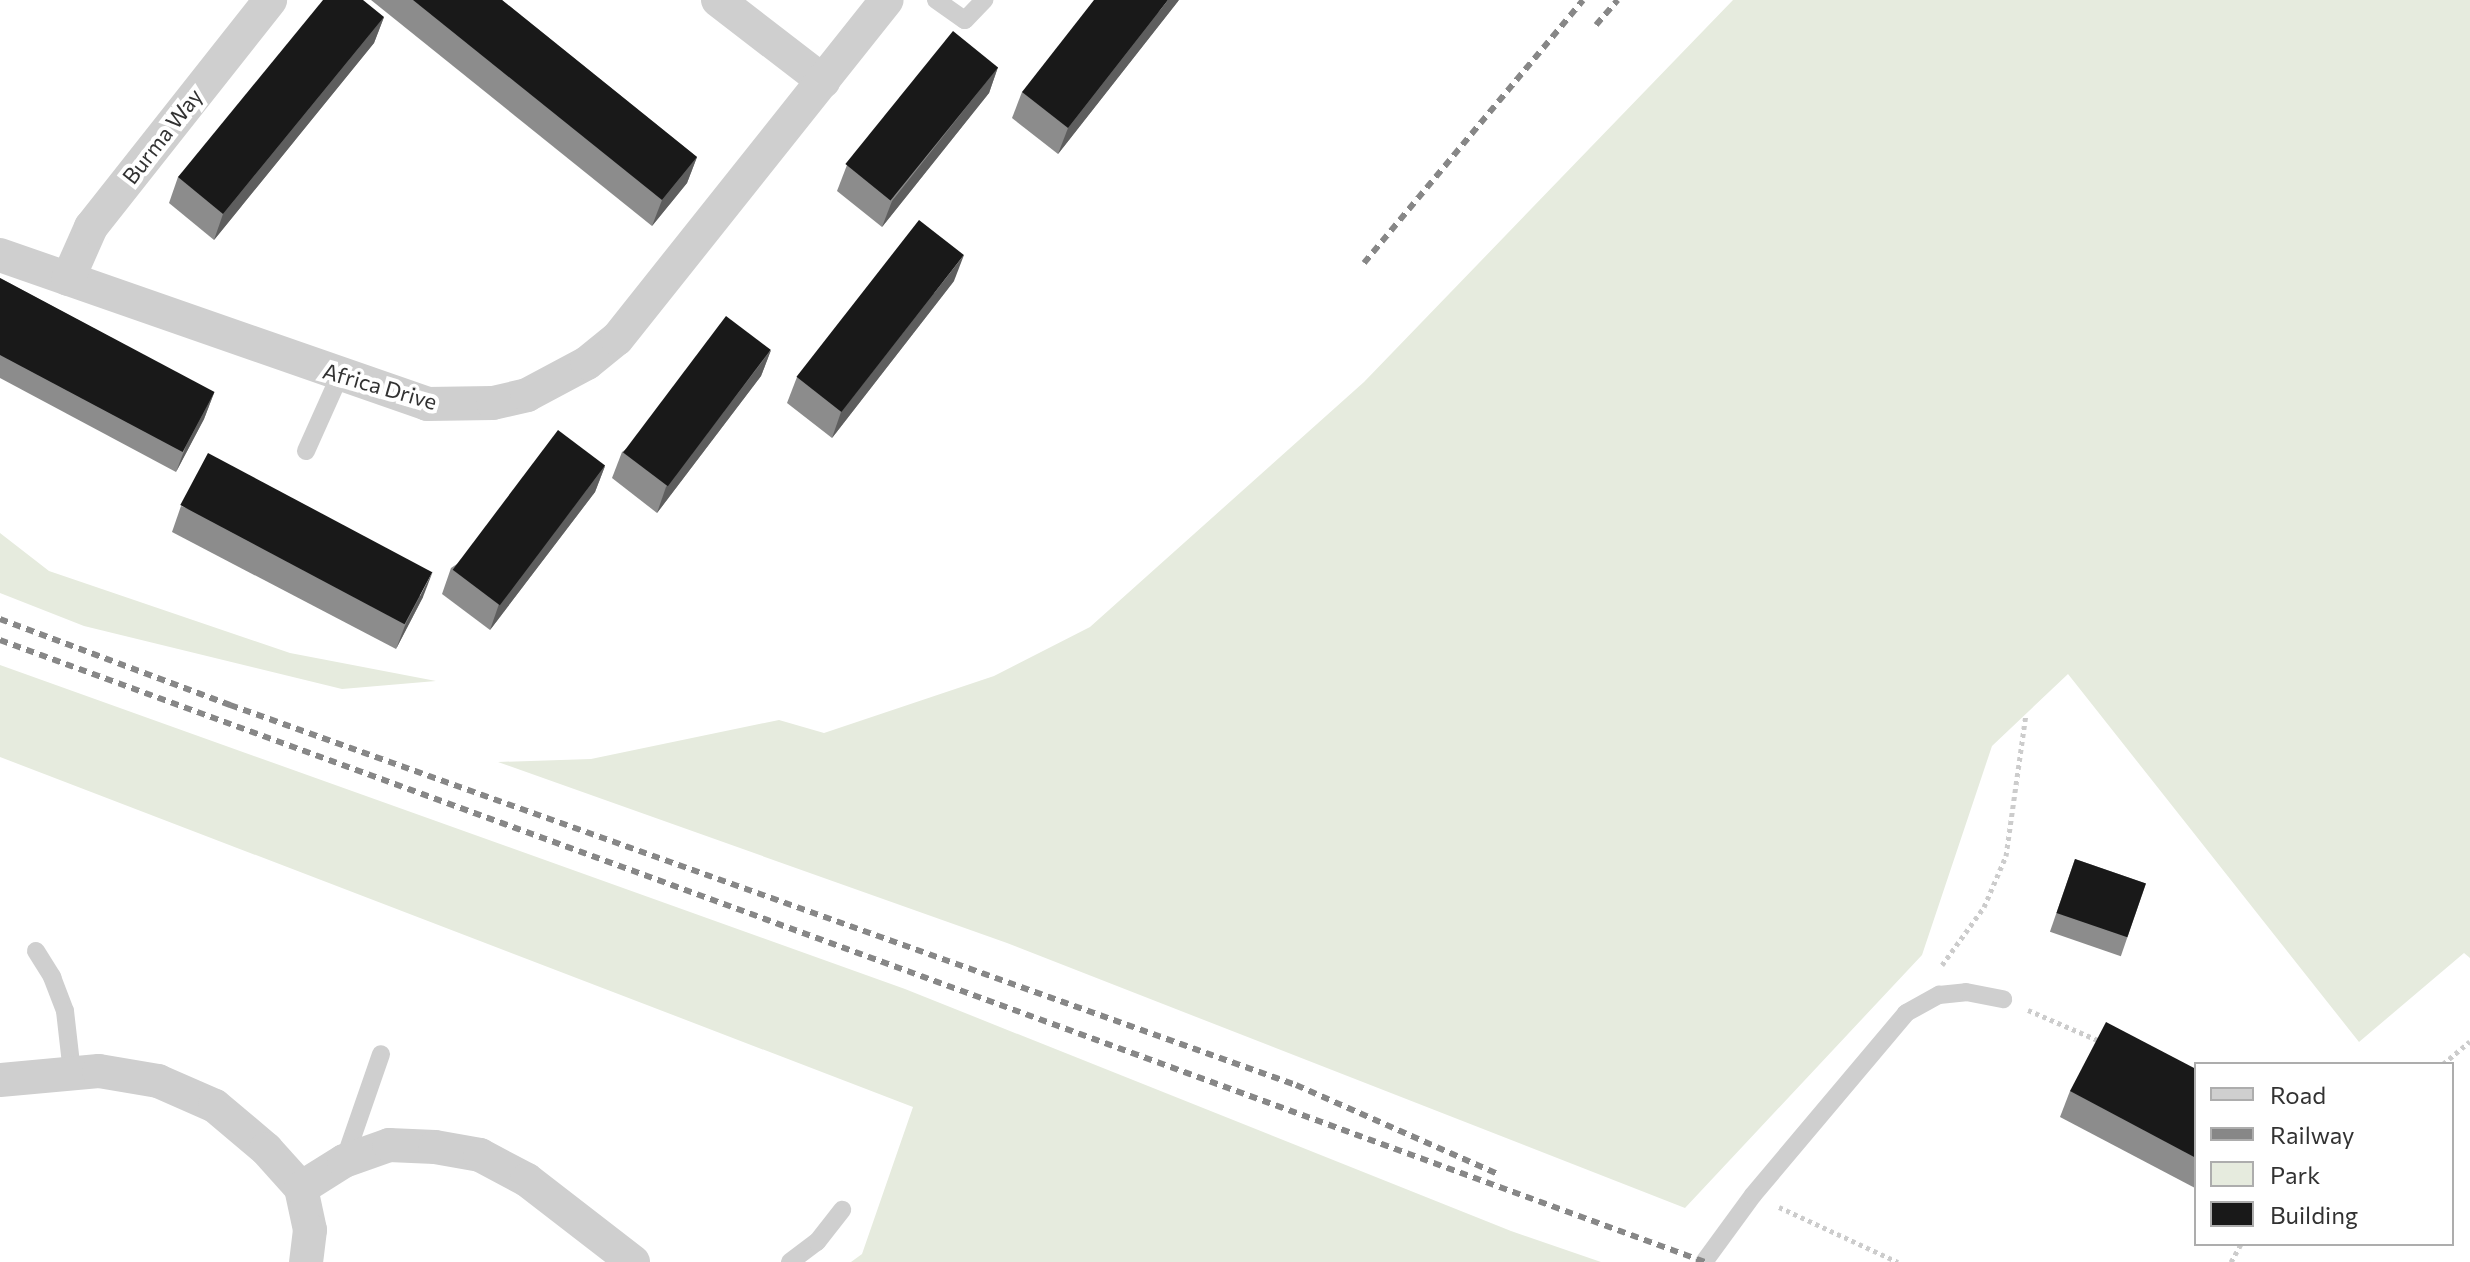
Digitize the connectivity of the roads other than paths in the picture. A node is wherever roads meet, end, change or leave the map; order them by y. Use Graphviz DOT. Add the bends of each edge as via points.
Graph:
graph roads {
  1 [pos="270,0"];
  2 [pos="718,0"];
  3 [pos="887,0"];
  4 [pos="936,0"];
  5 [pos="984,0"];
  6 [pos="823,81"];
  7 [pos="0,255"];
  8 [pos="68,279"];
  9 [pos="340,375"];
  10 [pos="306,451"];
  11 [pos="36,951"];
  12 [pos="2003,999"];
  13 [pos="381,1054"];
  14 [pos="72,1072"];
  15 [pos="0,1080"];
  16 [pos="344,1161"];
  17 [pos="301,1188"];
  18 [pos="842,1210"];
  19 [pos="306,1262"];
  20 [pos="633,1262"];
  21 [pos="790,1262"];
  22 [pos="1704,1262"];
  1 -- 8 [label="street, Burma Way" via="97,219"];
  2 -- 6 [label="street"];
  3 -- 6 [label="street, Africa Drive"];
  4 -- 5 [label="lane" via="965,20"];
  6 -- 9 [label="street, Africa Drive" via="650,300 617,339 587,363 527,395 459,405 427,404"];
  7 -- 8 [label="street, Africa Drive"];
  8 -- 9 [label="street, Africa Drive"];
  9 -- 10 [label="lane"];
  11 -- 14 [label="lane" via="65,1011"];
  12 -- 22 [label="lane" via="1966,992 1939,995 1906,1013 1753,1195"];
  13 -- 16 [label="lane"];
  14 -- 15 [label="street"];
  14 -- 17 [label="street" via="158,1081 215,1106 266,1149"];
  16 -- 17 [label="street"];
  16 -- 20 [label="street" via="389,1145 480,1155 527,1180"];
  17 -- 19 [label="street" via="310,1230"];
  18 -- 21 [label="lane" via="817,1242"];
}
